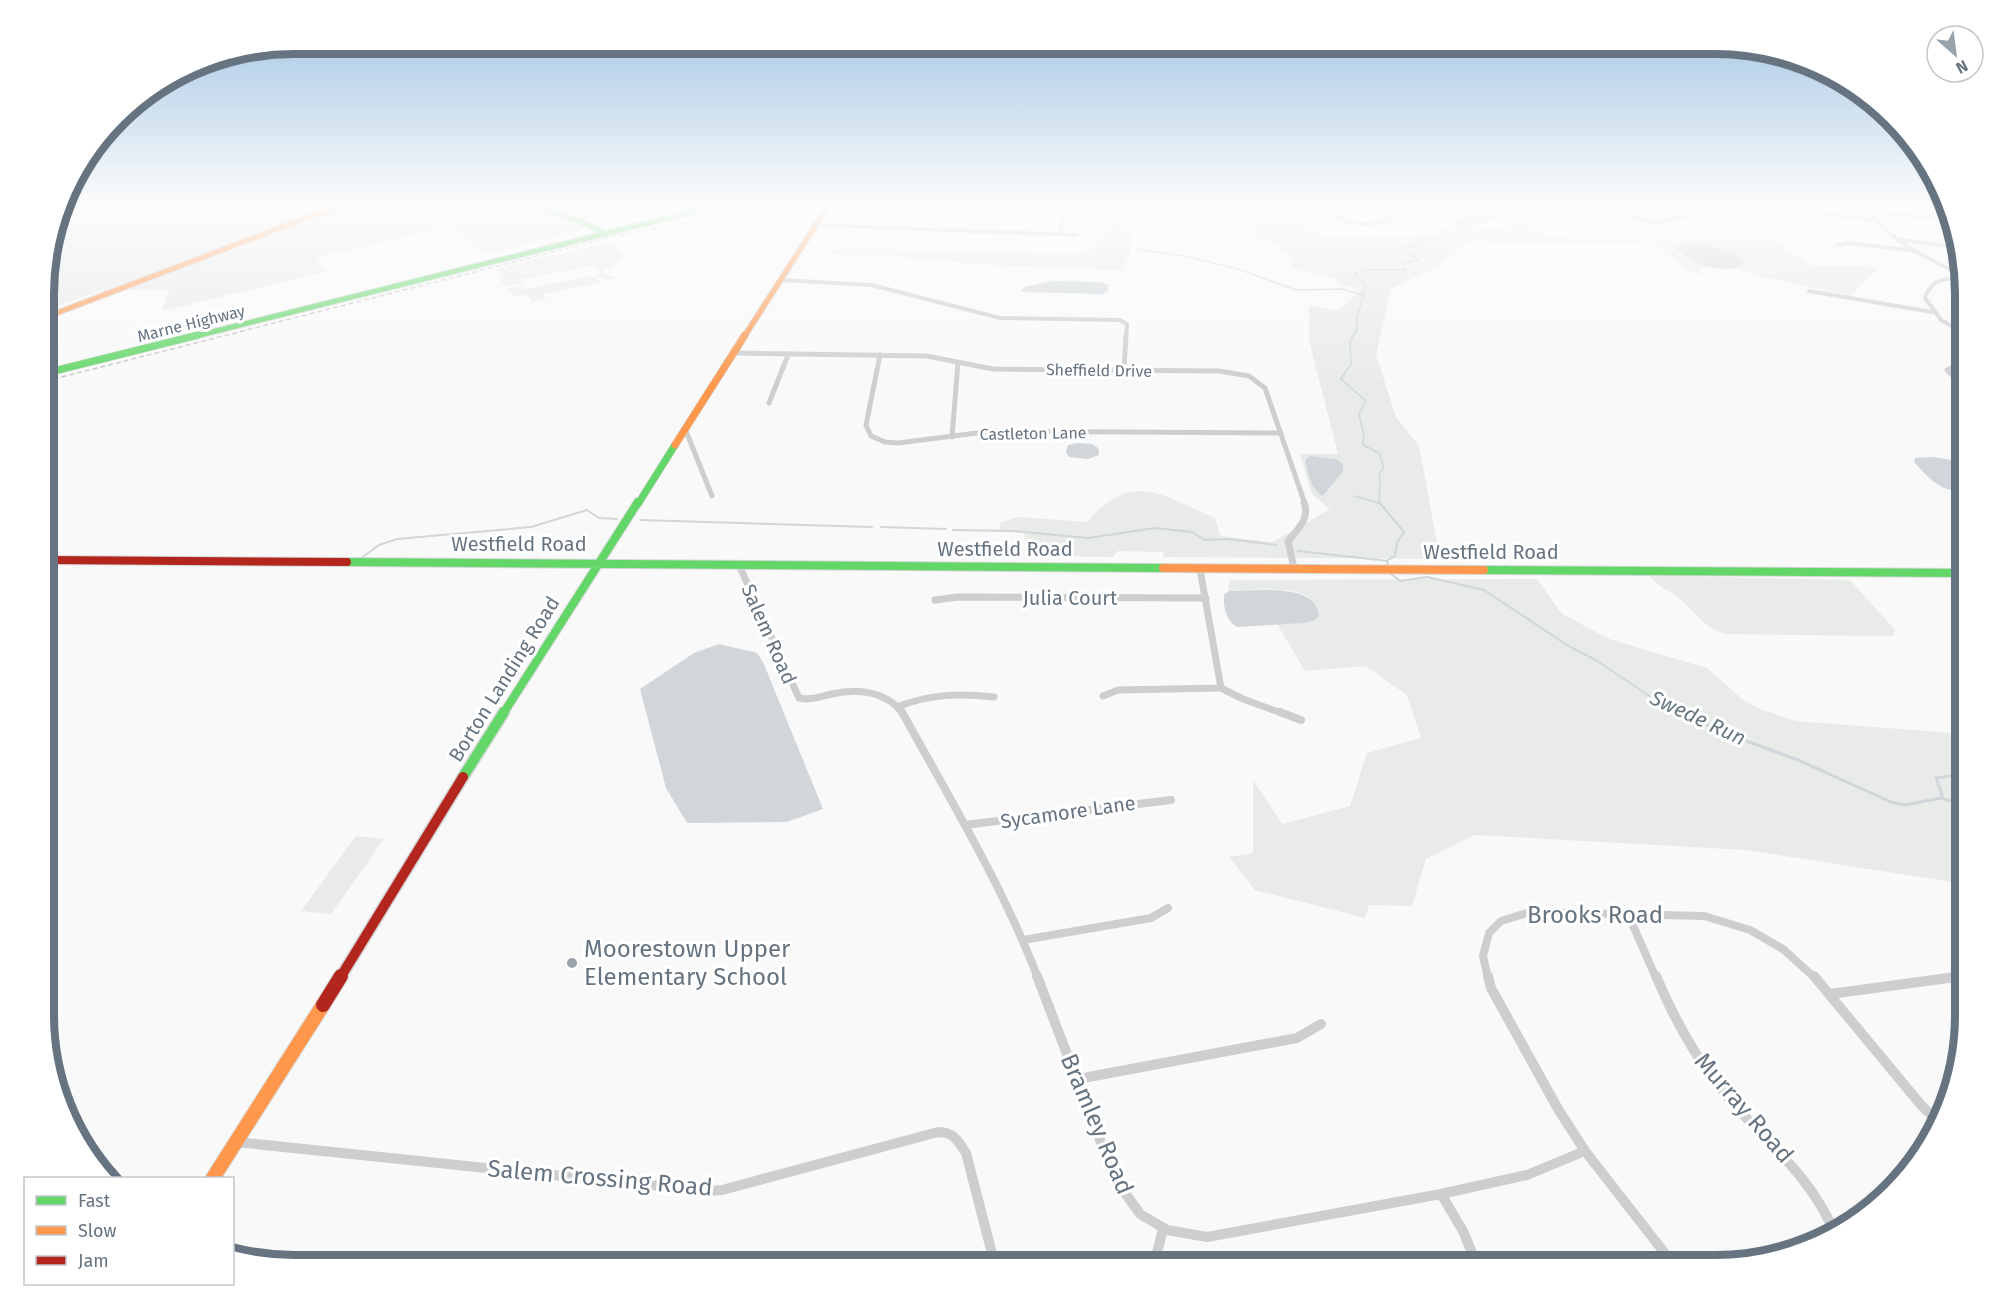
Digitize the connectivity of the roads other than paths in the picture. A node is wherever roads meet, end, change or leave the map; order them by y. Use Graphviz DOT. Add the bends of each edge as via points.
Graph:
graph roads {
  1 [pos="177,264"];
  2 [pos="182,264"];
  3 [pos="487,264"];
  4 [pos="791,264"];
  5 [pos="1954,278"];
  6 [pos="781,280"];
  7 [pos="1809,291"];
  8 [pos="54,312"];
  9 [pos="54,312"];
  10 [pos="1932,312"];
  11 [pos="1955,328"];
  12 [pos="735,353"];
  13 [pos="788,355"];
  14 [pos="880,356"];
  15 [pos="958,362"];
  16 [pos="1955,367"];
  17 [pos="1124,369"];
  18 [pos="54,371"];
  19 [pos="1955,376"];
  20 [pos="769,403"];
  21 [pos="686,431"];
  22 [pos="1281,432"];
  23 [pos="952,436"];
  24 [pos="712,496"];
  25 [pos="54,560"];
  26 [pos="599,563"];
  27 [pos="739,565"];
  28 [pos="1294,568"];
  29 [pos="1200,569"];
  30 [pos="1955,573"];
  31 [pos="1206,598"];
  32 [pos="935,600"];
  33 [pos="1221,688"];
  34 [pos="1103,696"];
  35 [pos="994,697"];
  36 [pos="897,706"];
  37 [pos="1301,720"];
  38 [pos="1171,800"];
  39 [pos="965,825"];
  40 [pos="1168,908"];
  41 [pos="1628,914"];
  42 [pos="1023,940"];
  43 [pos="1955,977"];
  44 [pos="1830,994"];
  45 [pos="1321,1024"];
  46 [pos="1078,1079"];
  47 [pos="1932,1116"];
  48 [pos="236,1142"];
  49 [pos="1585,1151"];
  50 [pos="214,1177"];
  51 [pos="1441,1194"];
  52 [pos="1831,1225"];
  53 [pos="1163,1229"];
  54 [pos="992,1255"];
  55 [pos="1156,1255"];
  56 [pos="1473,1255"];
  57 [pos="1666,1255"];
  1 -- 8 [label="main road"];
  2 -- 9 [label="main road"];
  3 -- 18 [label="main road, Marne Highway"];
  4 -- 6 [label="main road, Borton Landing Road"];
  5 -- 10 [label="street" via="1939,279 1929,285 1925,298"];
  6 -- 12 [label="main road, Borton Landing Road"];
  6 -- 17 [label="street" via="872,285 1000,318 1123,321 1127,323"];
  7 -- 10 [label="street"];
  10 -- 11 [label="street"];
  12 -- 13 [label="street, Sheffield Drive"];
  12 -- 21 [label="main road, Borton Landing Road"];
  13 -- 14 [label="street, Sheffield Drive"];
  13 -- 20 [label="street"];
  14 -- 15 [label="street, Sheffield Drive" via="932,356"];
  14 -- 23 [label="street, Castleton Lane" via="866,424 868,433 881,441 898,443"];
  15 -- 17 [label="street, Sheffield Drive" via="993,369"];
  15 -- 23 [label="street"];
  16 -- 19 [label="street" via="1947,370"];
  17 -- 22 [label="street, Sheffield Drive" via="1226,371 1250,376 1265,388"];
  21 -- 24 [label="street"];
  21 -- 26 [label="main road, Borton Landing Road"];
  22 -- 23 [label="street, Castleton Lane" via="993,431"];
  22 -- 28 [label="street, Sheffield Drive" via="1307,513 1288,541"];
  25 -- 26 [label="main road, Westfield Road"];
  26 -- 27 [label="main road, Westfield Road"];
  26 -- 48 [label="main road, Borton Landing Road"];
  27 -- 29 [label="main road, Westfield Road"];
  27 -- 36 [label="street, Salem Road" via="796,695 804,699 857,692 880,696"];
  28 -- 29 [label="main road, Westfield Road"];
  28 -- 30 [label="main road, Westfield Road"];
  29 -- 31 [label="street"];
  31 -- 32 [label="street, Julia Court"];
  31 -- 33 [label="street"];
  33 -- 34 [label="street" via="1118,690"];
  33 -- 37 [label="street"];
  35 -- 36 [label="street" via="943,692"];
  36 -- 39 [label="street, Bramley Road"];
  38 -- 39 [label="street, Sycamore Lane"];
  39 -- 42 [label="street, Bramley Road"];
  40 -- 42 [label="street" via="1151,918"];
  41 -- 44 [label="street, Brooks Road" via="1704,916 1734,924 1783,949"];
  41 -- 49 [label="street, Brooks Road" via="1569,911 1509,917 1489,933 1483,956 1491,988 1557,1109"];
  41 -- 52 [label="street, Murray Road" via="1694,1053 1719,1086 1803,1177"];
  42 -- 46 [label="street, Bramley Road"];
  43 -- 44 [label="street"];
  44 -- 47 [label="street, Brooks Road"];
  45 -- 46 [label="street" via="1297,1038"];
  46 -- 53 [label="street, Bramley Road" via="1115,1179 1134,1209"];
  48 -- 50 [label="main road, Borton Landing Road"];
  48 -- 54 [label="street, Salem Crossing Road" via="707,1191 947,1132 956,1137 966,1153"];
  49 -- 51 [label="street, Bramley Road" via="1527,1175"];
  49 -- 57 [label="street, Brooks Road"];
  51 -- 53 [label="street, Bramley Road" via="1207,1237 1190,1237"];
  51 -- 56 [label="street"];
  53 -- 55 [label="street"];
}
